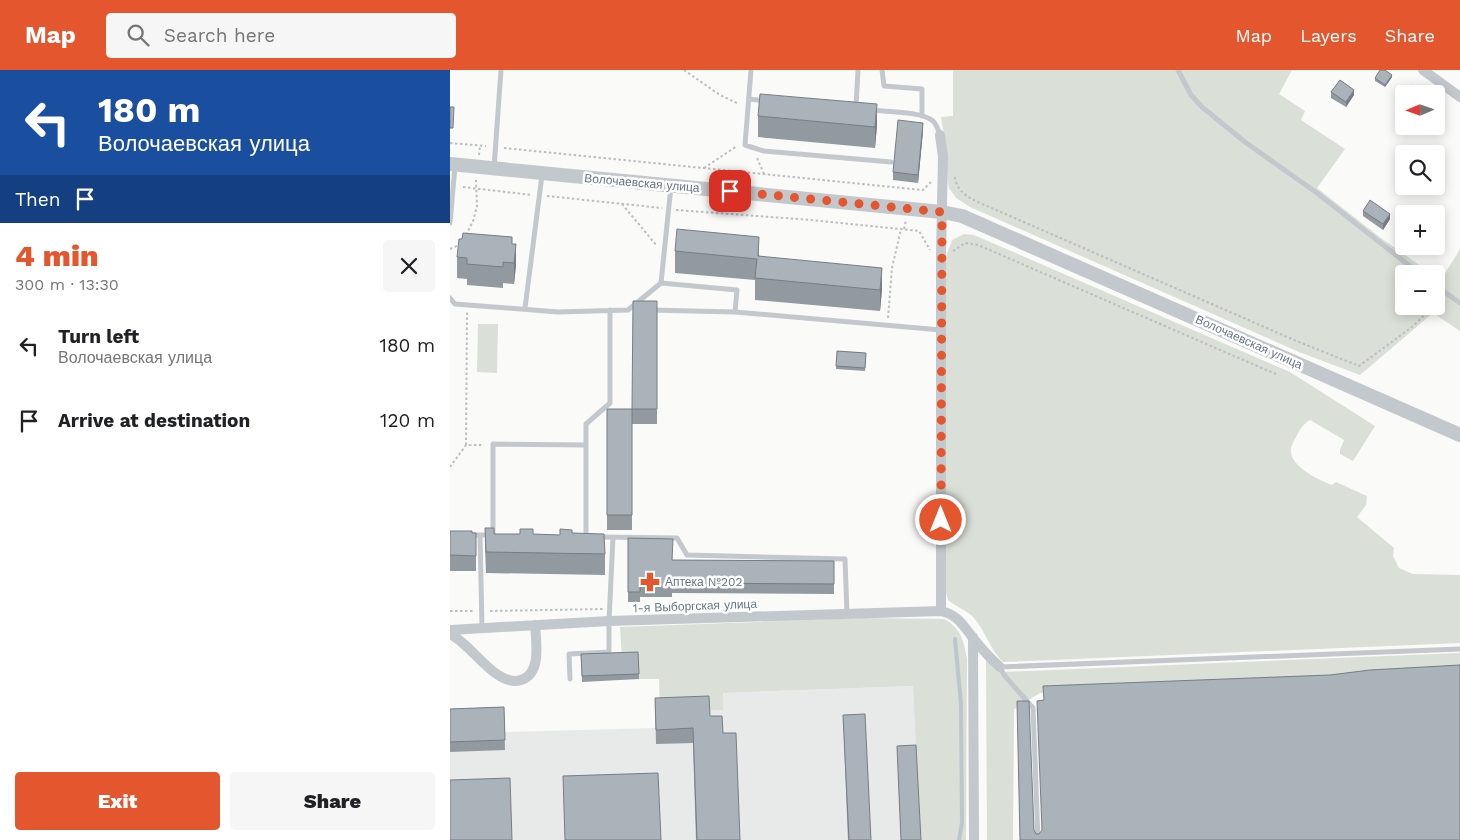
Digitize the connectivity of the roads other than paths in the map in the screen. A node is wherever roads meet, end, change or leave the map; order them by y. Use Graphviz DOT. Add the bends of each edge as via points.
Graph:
graph roads {
  1 [pos="500,70"];
  2 [pos="751,70"];
  3 [pos="858,70"];
  4 [pos="882,70"];
  5 [pos="1178,70"];
  6 [pos="1423,70"];
  7 [pos="1460,96"];
  8 [pos="749,99"];
  9 [pos="768,101"];
  10 [pos="846,108"];
  11 [pos="856,109"];
  12 [pos="922,116"];
  13 [pos="940,135"];
  14 [pos="891,162"];
  15 [pos="453,165"];
  16 [pos="494,168"];
  17 [pos="542,174"];
  18 [pos="671,186"];
  19 [pos="942,212"];
  20 [pos="450,223"];
  21 [pos="1409,265"];
  22 [pos="661,283"];
  23 [pos="1445,292"];
  24 [pos="450,298"];
  25 [pos="1460,302"];
  26 [pos="525,308"];
  27 [pos="610,310"];
  28 [pos="628,310"];
  29 [pos="637,310"];
  30 [pos="647,310"];
  31 [pos="735,312"];
  32 [pos="941,330"];
  33 [pos="1460,435"];
  34 [pos="586,445"];
  35 [pos="460,535"];
  36 [pos="480,535"];
  37 [pos="493,535"];
  38 [pos="502,535"];
  39 [pos="576,536"];
  40 [pos="586,536"];
  41 [pos="613,537"];
  42 [pos="941,611"];
  43 [pos="847,614"];
  44 [pos="609,621"];
  45 [pos="535,625"];
  46 [pos="482,628"];
  47 [pos="450,630"];
  48 [pos="450,634"];
  49 [pos="973,638"];
  50 [pos="1460,649"];
  51 [pos="1000,667"];
  52 [pos="570,679"];
  53 [pos="974,840"];
  54 [pos="1038,840"];
  1 -- 16 [label="lane"];
  2 -- 8 [label="lane"];
  3 -- 11 [label="lane"];
  4 -- 12 [label="lane" via="884,86 922,89"];
  5 -- 21 [label="lane" via="1191,95 1202,107"];
  6 -- 7 [label="street"];
  8 -- 9 [label="lane"];
  8 -- 14 [label="lane" via="745,146 764,151"];
  10 -- 11 [label="lane"];
  11 -- 12 [label="lane"];
  12 -- 13 [label="lane" via="932,120"];
  13 -- 19 [label="street"];
  15 -- 16 [label="street, Волочаевская улица"];
  15 -- 20 [label="lane"];
  16 -- 17 [label="street, Волочаевская улица"];
  17 -- 18 [label="street, Волочаевская улица"];
  17 -- 26 [label="lane"];
  18 -- 19 [label="street, Волочаевская улица"];
  18 -- 22 [label="lane"];
  19 -- 32 [label="street"];
  19 -- 33 [label="street, Волочаевская улица" via="962,216"];
  22 -- 28 [label="lane"];
  22 -- 31 [label="lane" via="737,290"];
  23 -- 25 [label="lane"];
  24 -- 26 [label="lane" via="455,304"];
  26 -- 27 [label="lane" via="558,312"];
  27 -- 28 [label="lane"];
  27 -- 34 [label="lane" via="610,404 586,424"];
  28 -- 29 [label="lane"];
  30 -- 31 [label="lane"];
  31 -- 32 [label="lane"];
  32 -- 42 [label="street"];
  34 -- 37 [label="lane" via="493,444"];
  34 -- 40 [label="lane"];
  35 -- 36 [label="lane"];
  36 -- 37 [label="lane"];
  36 -- 46 [label="lane"];
  37 -- 38 [label="lane"];
  39 -- 40 [label="lane"];
  40 -- 41 [label="lane"];
  41 -- 43 [label="lane" via="677,538 687,555 844,559"];
  41 -- 44 [label="lane"];
  42 -- 43 [label="street, 1-я Выборгская улица"];
  42 -- 49 [label="street" via="956,616"];
  43 -- 44 [label="street, 1-я Выборгская улица"];
  44 -- 45 [label="street, 1-я Выборгская улица"];
  44 -- 52 [label="lane" via="609,652 569,654"];
  45 -- 46 [label="street, 1-я Выборгская улица"];
  45 -- 48 [label="street" via="534,668 523,680 516,681 502,678"];
  46 -- 47 [label="street, 1-я Выборгская улица"];
  49 -- 51 [label="street"];
  49 -- 53 [label="street"];
  50 -- 51 [label="lane"];
  51 -- 54 [label="lane" via="1033,708"];
}
